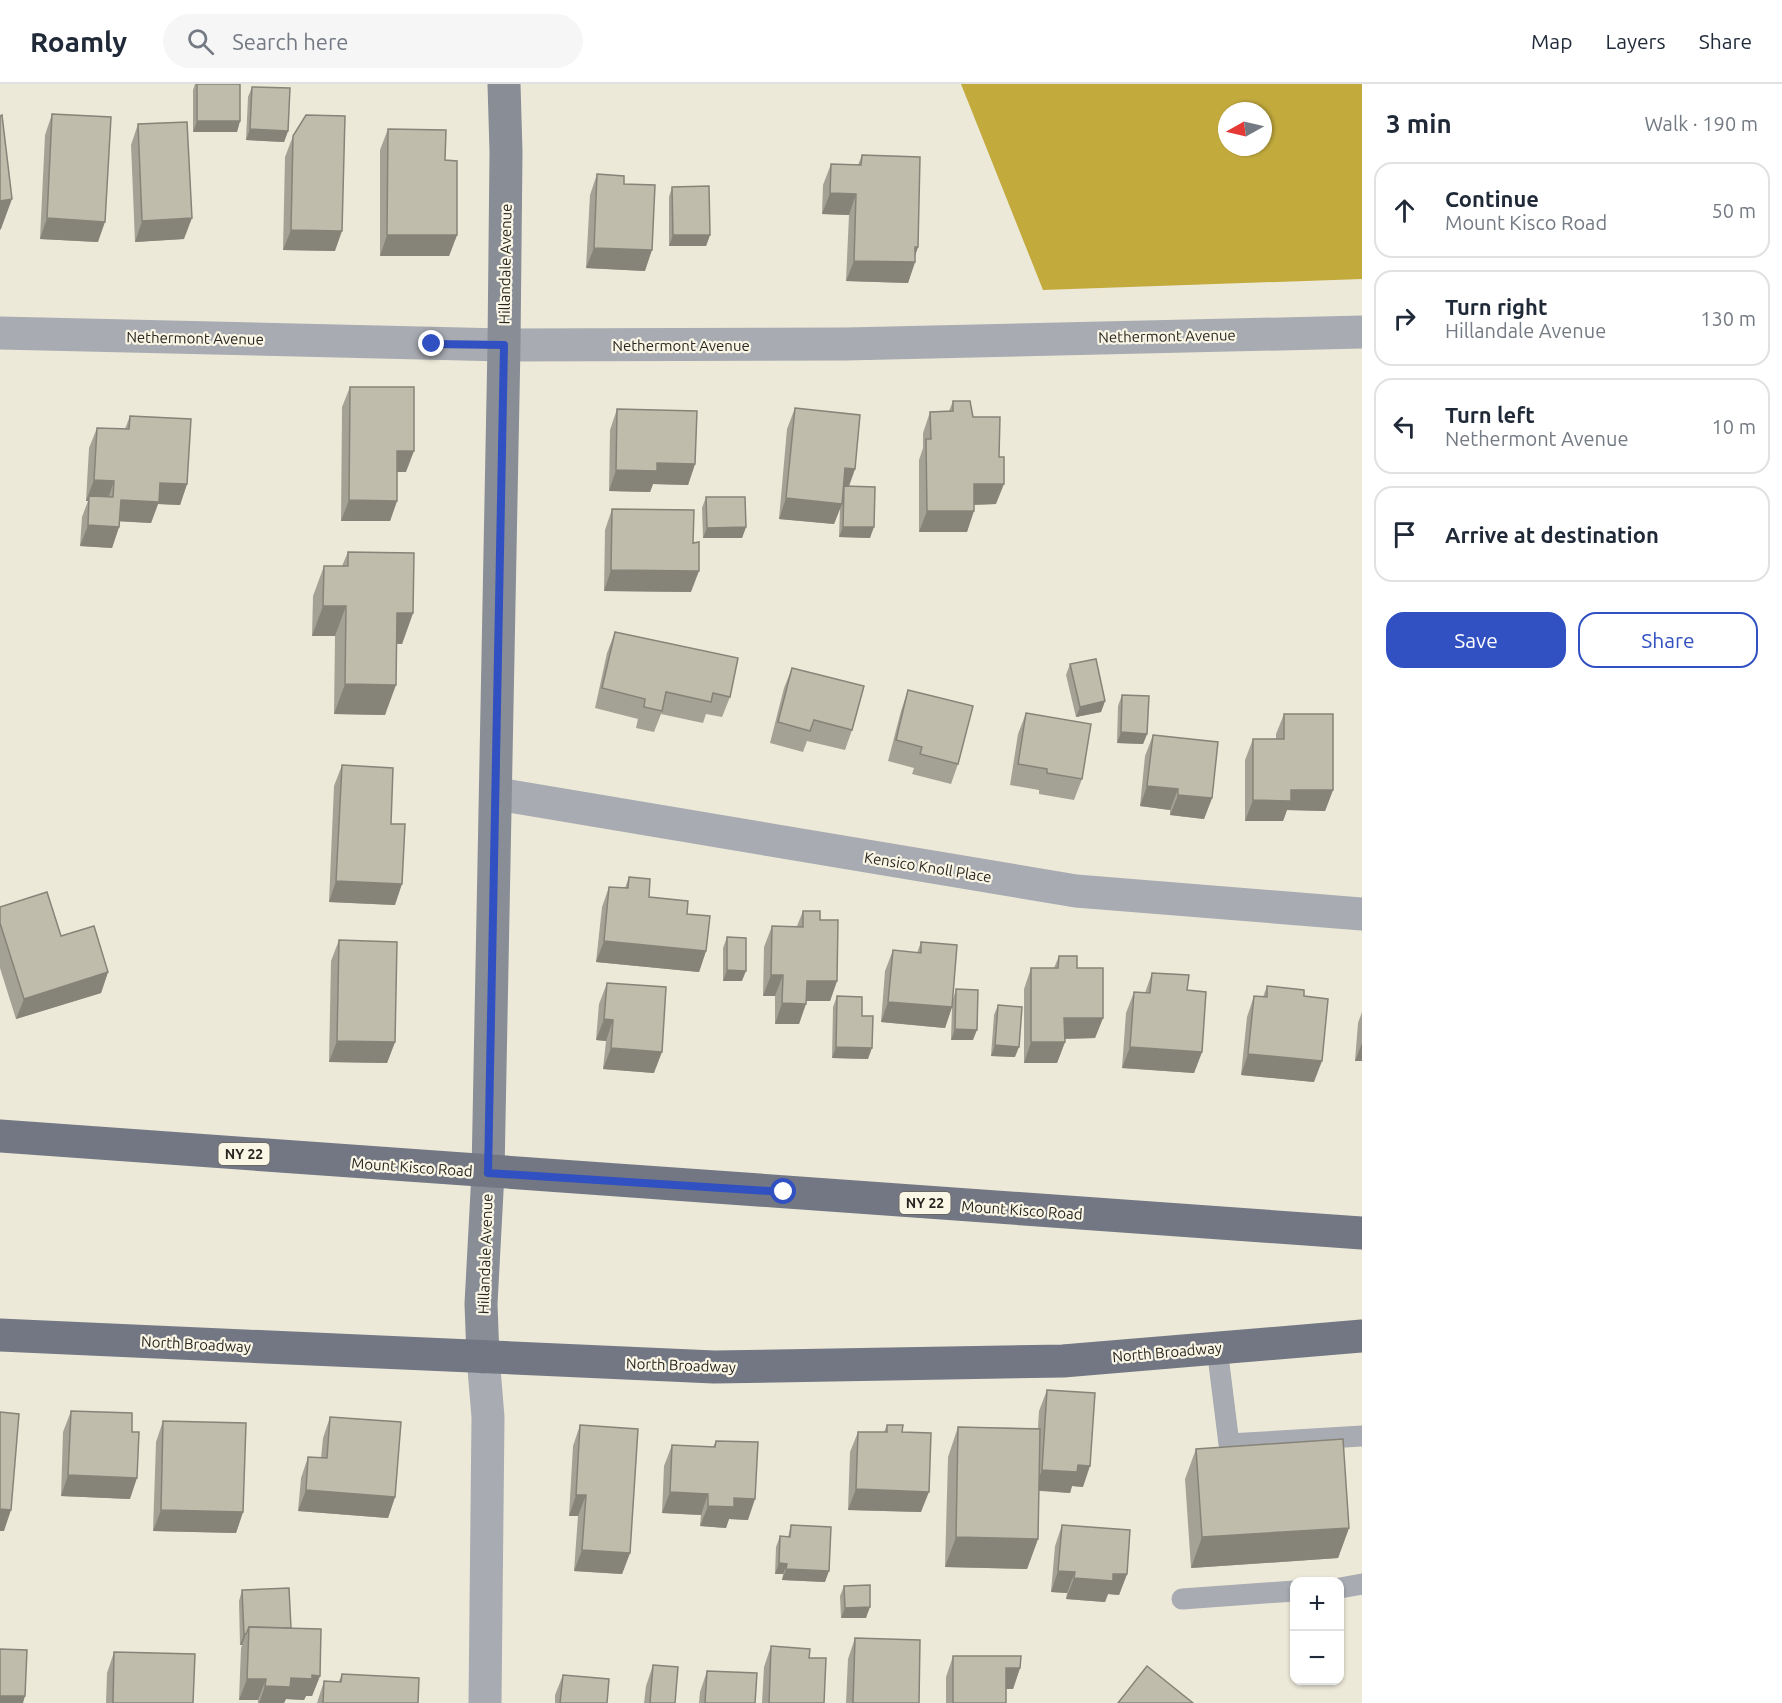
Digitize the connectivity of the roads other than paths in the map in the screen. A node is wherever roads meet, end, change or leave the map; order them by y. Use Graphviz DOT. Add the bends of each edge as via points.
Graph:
graph roads {
  1 [pos="504,84"];
  2 [pos="1362,332"];
  3 [pos="0,333"];
  4 [pos="504,345"];
  5 [pos="497,794"];
  6 [pos="1362,914"];
  7 [pos="0,1136"];
  8 [pos="488,1173"];
  9 [pos="1362,1233"];
  10 [pos="0,1335"];
  11 [pos="1362,1336"];
  12 [pos="1217,1348"];
  13 [pos="483,1357"];
  14 [pos="1362,1436"];
  15 [pos="1362,1584"];
  16 [pos="1344,1587"];
  17 [pos="1290,1592"];
  18 [pos="1182,1599"];
  19 [pos="485,1703"];
  1 -- 4 [label="street, Hillandale Avenue"];
  2 -- 4 [label="street, Nethermont Avenue" via="846,344"];
  3 -- 4 [label="street, Nethermont Avenue"];
  4 -- 5 [label="street, Hillandale Avenue"];
  5 -- 6 [label="street, Kensico Knoll Place" via="1076,891"];
  5 -- 8 [label="street, Hillandale Avenue"];
  7 -- 8 [label="main road, Mount Kisco Road / NY 22"];
  8 -- 9 [label="main road, Mount Kisco Road / NY 22"];
  8 -- 13 [label="street, Hillandale Avenue" via="481,1304"];
  10 -- 13 [label="main road, North Broadway"];
  11 -- 12 [label="main road, North Broadway"];
  12 -- 13 [label="main road, North Broadway" via="1063,1361 879,1366 714,1367"];
  12 -- 14 [label="lane" via="1229,1444"];
  13 -- 19 [label="street, Hillandale Avenue" via="488,1417"];
  15 -- 16 [label="lane"];
  17 -- 18 [label="lane"];
}
